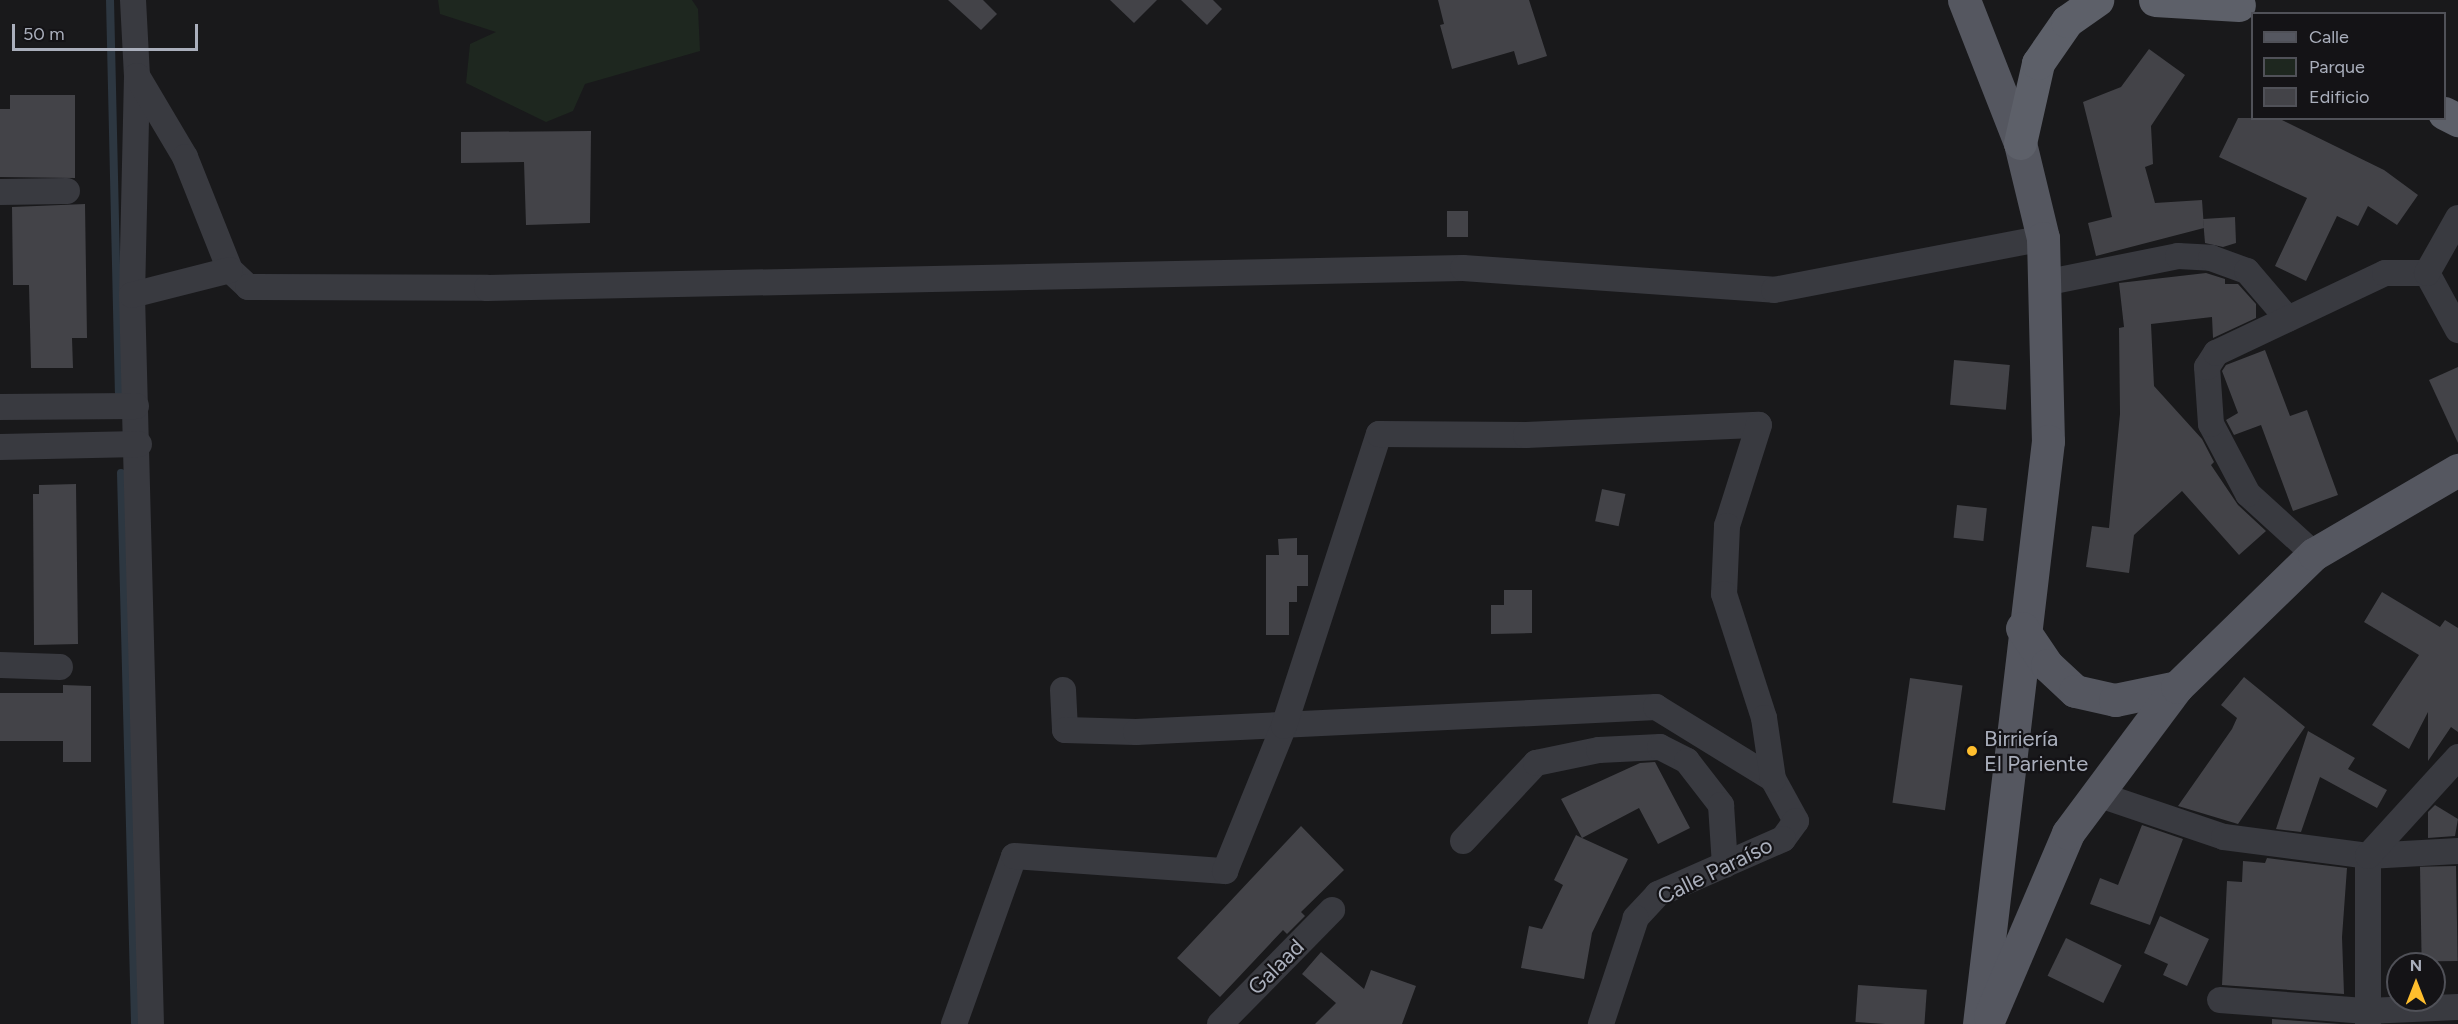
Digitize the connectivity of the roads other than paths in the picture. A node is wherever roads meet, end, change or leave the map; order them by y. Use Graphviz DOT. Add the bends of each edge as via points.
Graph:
graph roads {
  1 [pos="133,0"];
  2 [pos="1964,0"];
  3 [pos="2097,0"];
  4 [pos="2155,0"];
  5 [pos="2241,6"];
  6 [pos="136,76"];
  7 [pos="2020,143"];
  8 [pos="67,191"];
  9 [pos="0,192"];
  10 [pos="2458,218"];
  11 [pos="2043,238"];
  12 [pos="230,270"];
  13 [pos="2427,273"];
  14 [pos="2044,283"];
  15 [pos="132,295"];
  16 [pos="2288,319"];
  17 [pos="2458,330"];
  18 [pos="136,406"];
  19 [pos="0,407"];
  20 [pos="139,444"];
  21 [pos="0,447"];
  22 [pos="2452,479"];
  23 [pos="2314,554"];
  24 [pos="2022,628"];
  25 [pos="0,665"];
  26 [pos="60,667"];
  27 [pos="2177,687"];
  28 [pos="1063,690"];
  29 [pos="1284,726"];
  30 [pos="2458,757"];
  31 [pos="1773,779"];
  32 [pos="2097,794"];
  33 [pos="1462,841"];
  34 [pos="2458,851"];
  35 [pos="2368,856"];
  36 [pos="1725,865"];
  37 [pos="1332,910"];
  38 [pos="2220,1000"];
  39 [pos="2458,1007"];
  40 [pos="2368,1017"];
  41 [pos="1224,1023"];
  42 [pos="151,1024"];
  43 [pos="954,1024"];
  44 [pos="1601,1024"];
  45 [pos="1979,1024"];
  46 [pos="1986,1024"];
  1 -- 6 [label="street"];
  2 -- 7 [label="main road"];
  3 -- 7 [label="highway" via="2067,21 2038,63"];
  4 -- 5 [label="highway"];
  6 -- 12 [label="street" via="185,157"];
  6 -- 15 [label="street"];
  7 -- 11 [label="main road"];
  8 -- 9 [label="street"];
  10 -- 13 [label="street"];
  11 -- 12 [label="street" via="1774,290 1463,268 283,289 248,287"];
  11 -- 14 [label="main road"];
  12 -- 15 [label="street"];
  13 -- 16 [label="street" via="2385,273"];
  13 -- 17 [label="street"];
  14 -- 16 [label="street" via="2178,256 2211,258 2247,271"];
  14 -- 24 [label="main road" via="2048,441"];
  15 -- 18 [label="street"];
  16 -- 23 [label="street" via="2216,354 2207,367 2211,424 2247,494"];
  18 -- 19 [label="street"];
  18 -- 20 [label="street"];
  20 -- 21 [label="street"];
  20 -- 42 [label="street"];
  22 -- 23 [label="main road"];
  23 -- 27 [label="main road"];
  24 -- 27 [label="main road" via="2047,665 2075,691 2115,700"];
  24 -- 45 [label="main road"];
  25 -- 26 [label="street"];
  27 -- 32 [label="main road"];
  28 -- 29 [label="street" via="1065,730"];
  29 -- 31 [label="street" via="1656,707"];
  29 -- 31 [label="street" via="1379,434 1526,435 1759,425 1727,526 1724,594 1764,718"];
  29 -- 43 [label="street" via="1225,871 1014,856"];
  30 -- 35 [label="street"];
  31 -- 36 [label="street, Calle Paraíso" via="1796,821 1783,839"];
  32 -- 35 [label="street" via="2224,837"];
  32 -- 46 [label="main road" via="2068,833"];
  33 -- 36 [label="street" via="1536,763 1599,750 1660,747 1687,761 1721,805"];
  34 -- 35 [label="street"];
  35 -- 40 [label="street"];
  36 -- 44 [label="street, Calle Paraíso" via="1658,894 1636,918"];
  37 -- 41 [label="street, Galaad"];
  38 -- 40 [label="street"];
  39 -- 40 [label="street"];
}
